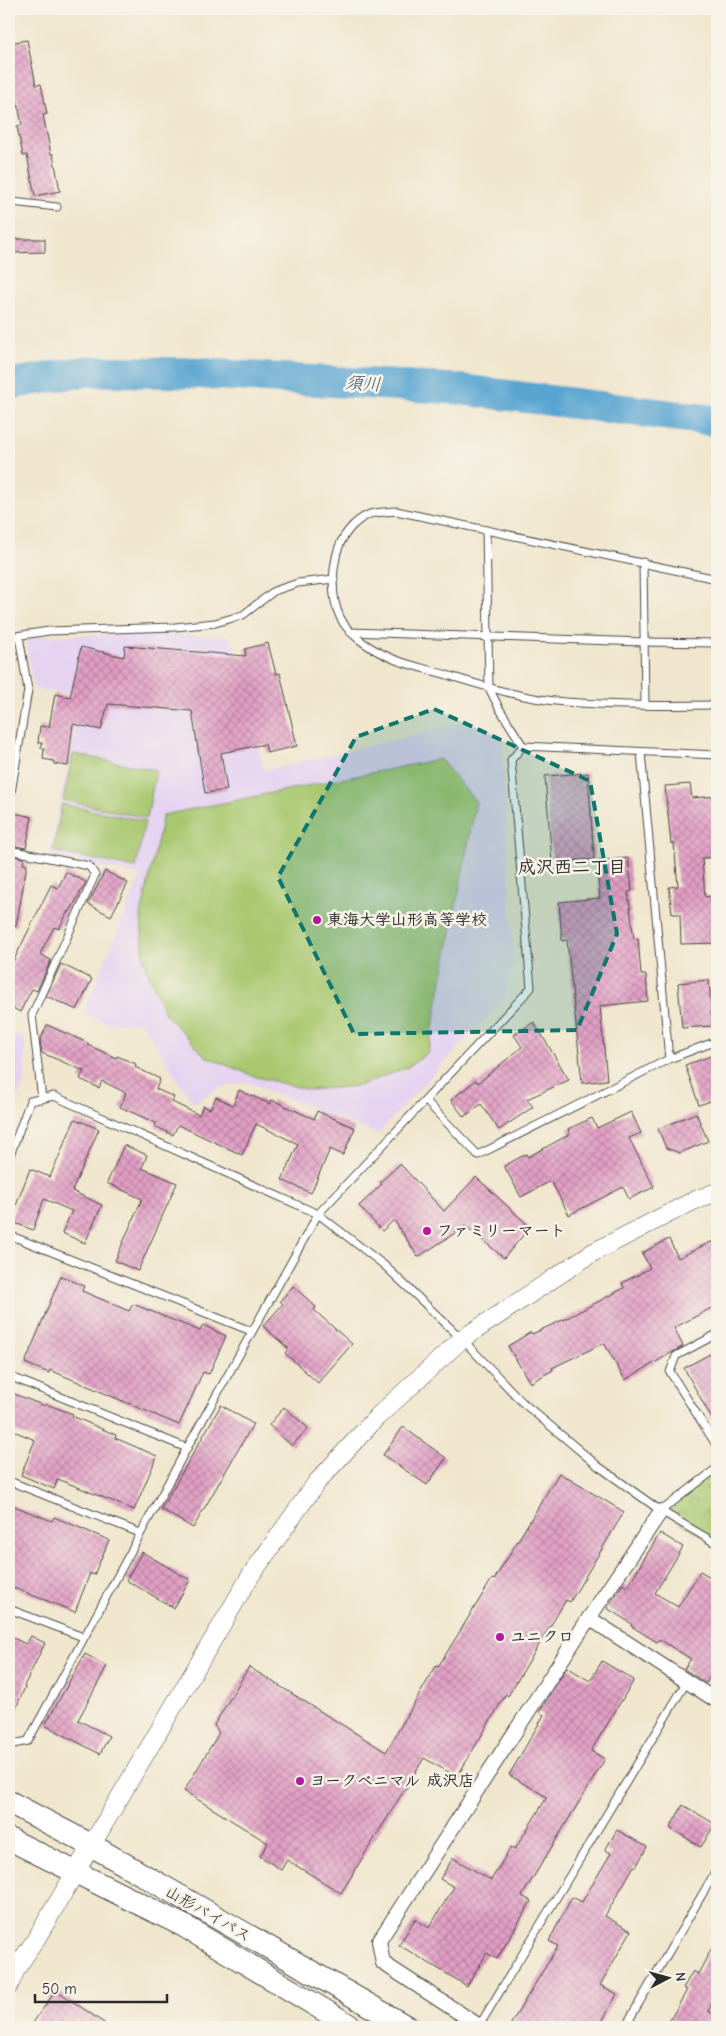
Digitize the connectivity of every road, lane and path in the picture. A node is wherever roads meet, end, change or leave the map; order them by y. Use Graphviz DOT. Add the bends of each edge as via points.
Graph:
graph roads {
  1 [pos="9,185"];
  2 [pos="11,203"];
  3 [pos="57,207"];
  4 [pos="486,530"];
  5 [pos="643,562"];
  6 [pos="334,579"];
  7 [pos="717,579"];
  8 [pos="350,632"];
  9 [pos="19,636"];
  10 [pos="9,637"];
  11 [pos="489,637"];
  12 [pos="644,642"];
  13 [pos="717,643"];
  14 [pos="490,688"];
  15 [pos="645,704"];
  16 [pos="717,705"];
  17 [pos="523,746"];
  18 [pos="641,752"];
  19 [pos="717,755"];
  20 [pos="9,805"];
  21 [pos="9,850"];
  22 [pos="717,1041"];
  23 [pos="669,1059"];
  24 [pos="42,1099"];
  25 [pos="426,1101"];
  26 [pos="9,1158"];
  27 [pos="717,1192"];
  28 [pos="318,1214"];
  29 [pos="9,1236"];
  30 [pos="251,1331"];
  31 [pos="717,1334"];
  32 [pos="462,1339"];
  33 [pos="9,1376"];
  34 [pos="717,1446"];
  35 [pos="186,1448"];
  36 [pos="717,1468"];
  37 [pos="9,1481"];
  38 [pos="661,1511"];
  39 [pos="140,1533"];
  40 [pos="717,1544"];
  41 [pos="9,1609"];
  42 [pos="589,1618"];
  43 [pos="83,1637"];
  44 [pos="686,1683"];
  45 [pos="717,1701"];
  46 [pos="9,1745"];
  47 [pos="9,1802"];
  48 [pos="9,1839"];
  49 [pos="91,1845"];
  50 [pos="717,1870"];
  51 [pos="75,1873"];
  52 [pos="13,1969"];
  53 [pos="9,1986"];
  54 [pos="480,2026"];
  55 [pos="352,2027"];
  56 [pos="407,2027"];
  57 [pos="624,2027"];
  1 -- 2 [label="lane"];
  2 -- 3 [label="lane"];
  4 -- 5 [label="lane"];
  4 -- 6 [label="lane" via="396,511 371,514 358,521 339,544"];
  4 -- 11 [label="lane"];
  5 -- 7 [label="lane"];
  5 -- 12 [label="lane"];
  6 -- 8 [label="lane" via="336,604"];
  6 -- 9 [label="lane" via="298,583 274,591 242,616 215,622 175,627 49,631"];
  8 -- 11 [label="lane"];
  8 -- 14 [label="lane" via="395,660"];
  9 -- 10 [label="lane"];
  9 -- 20 [label="lane" via="28,690"];
  11 -- 12 [label="lane"];
  11 -- 14 [label="lane"];
  12 -- 13 [label="lane"];
  12 -- 15 [label="lane"];
  14 -- 15 [label="lane" via="565,702"];
  14 -- 17 [label="lane"];
  15 -- 16 [label="lane"];
  17 -- 18 [label="lane"];
  17 -- 25 [label="lane" via="511,760 531,988"];
  18 -- 19 [label="lane"];
  18 -- 23 [label="lane"];
  21 -- 24 [label="lane" via="89,866 95,875 32,1015"];
  22 -- 23 [label="lane"];
  23 -- 25 [label="lane" via="478,1155"];
  24 -- 26 [label="lane" via="30,1101"];
  24 -- 28 [label="lane" via="54,1096"];
  25 -- 28 [label="lane"];
  27 -- 32 [label="street" via="592,1252"];
  28 -- 30 [label="lane"];
  28 -- 32 [label="lane" via="384,1265"];
  29 -- 30 [label="lane"];
  30 -- 35 [label="lane"];
  31 -- 34 [label="lane" via="676,1356 670,1372"];
  32 -- 38 [label="lane" via="522,1402 598,1466"];
  32 -- 49 [label="street" via="377,1417 317,1482 251,1575"];
  33 -- 35 [label="lane"];
  35 -- 39 [label="lane"];
  36 -- 38 [label="lane"];
  37 -- 39 [label="lane"];
  38 -- 40 [label="lane"];
  38 -- 42 [label="street"];
  39 -- 43 [label="lane"];
  41 -- 43 [label="lane"];
  42 -- 44 [label="street"];
  42 -- 54 [label="street" via="379,1942 383,1962"];
  43 -- 46 [label="lane" via="28,1741"];
  44 -- 45 [label="street"];
  44 -- 54 [label="lane"];
  47 -- 49 [label="highway, 山形バイパス"];
  48 -- 51 [label="highway, 山形バイパス"];
  49 -- 51 [label="street"];
  49 -- 56 [label="highway, 山形バイパス"];
  50 -- 57 [label="lane"];
  51 -- 52 [label="street"];
  51 -- 55 [label="highway, 山形バイパス" via="184,1926"];
  52 -- 53 [label="street"];
}
